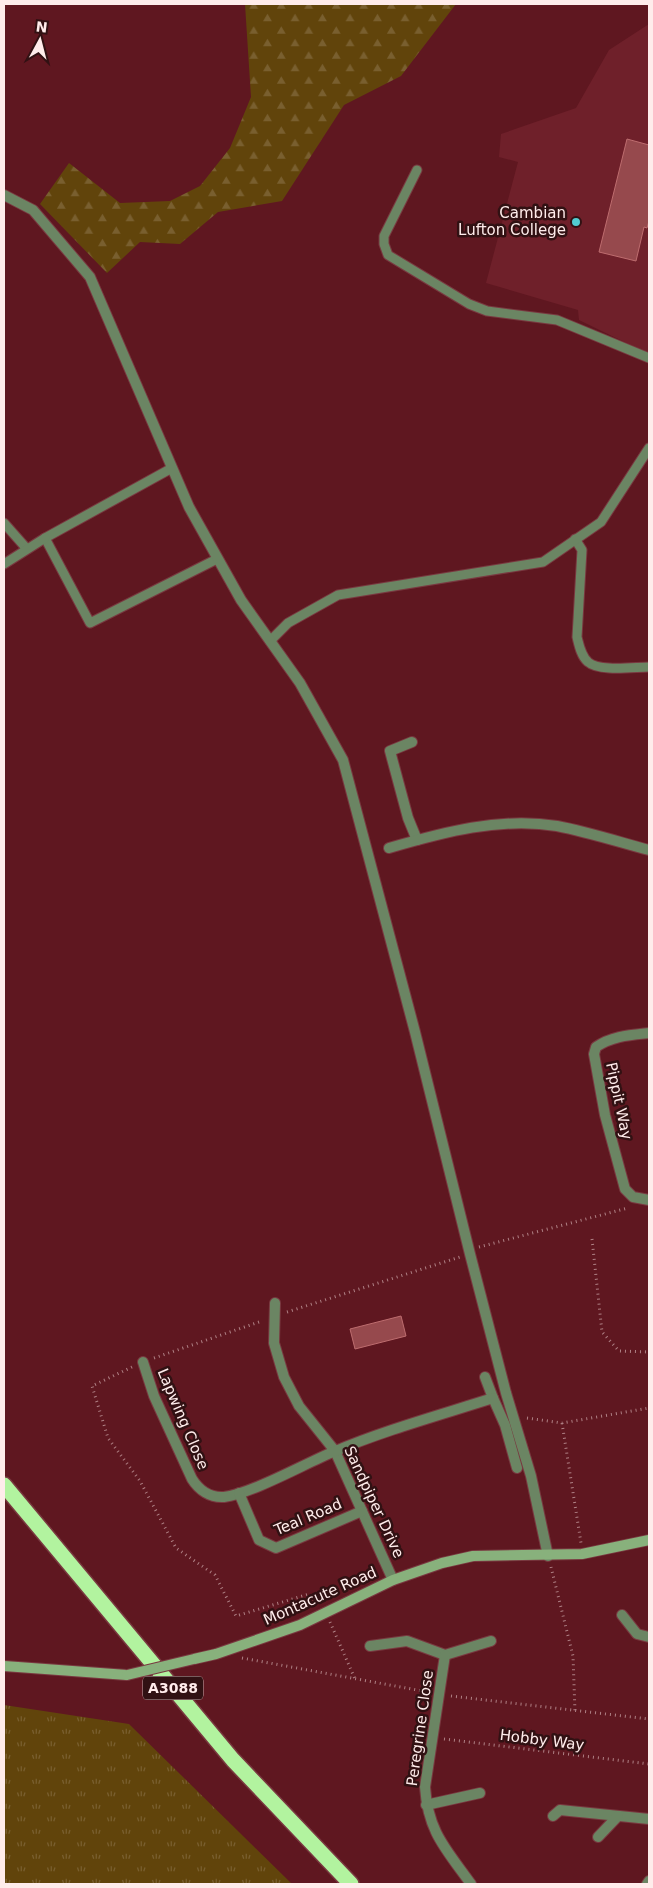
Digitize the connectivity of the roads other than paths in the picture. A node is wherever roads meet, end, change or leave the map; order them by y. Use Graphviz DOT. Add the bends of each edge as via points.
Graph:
graph roads {
  1 [pos="417,170"];
  2 [pos="4,195"];
  3 [pos="649,358"];
  4 [pos="649,448"];
  5 [pos="172,468"];
  6 [pos="4,523"];
  7 [pos="45,538"];
  8 [pos="575,539"];
  9 [pos="28,549"];
  10 [pos="218,559"];
  11 [pos="4,564"];
  12 [pos="270,641"];
  13 [pos="649,667"];
  14 [pos="412,742"];
  15 [pos="417,840"];
  16 [pos="389,848"];
  17 [pos="649,850"];
  18 [pos="649,1033"];
  19 [pos="645,1200"];
  20 [pos="275,1303"];
  21 [pos="143,1362"];
  22 [pos="485,1377"];
  23 [pos="493,1398"];
  24 [pos="335,1451"];
  25 [pos="517,1468"];
  26 [pos="4,1485"];
  27 [pos="239,1493"];
  28 [pos="362,1511"];
  29 [pos="649,1540"];
  30 [pos="548,1556"];
  31 [pos="393,1580"];
  32 [pos="622,1614"];
  33 [pos="649,1637"];
  34 [pos="491,1641"];
  35 [pos="370,1646"];
  36 [pos="445,1655"];
  37 [pos="4,1666"];
  38 [pos="480,1793"];
  39 [pos="426,1805"];
  40 [pos="553,1816"];
  41 [pos="618,1816"];
  42 [pos="649,1820"];
  43 [pos="598,1837"];
  44 [pos="649,1881"];
  45 [pos="350,1884"];
  46 [pos="471,1884"];
  47 [pos="646,1884"];
  1 -- 3 [label="lane" via="384,236 388,255 469,304 487,310 557,320"];
  2 -- 5 [label="street" via="33,210 90,277"];
  4 -- 8 [label="lane" via="601,522"];
  5 -- 7 [label="lane"];
  5 -- 10 [label="street"];
  6 -- 9 [label="lane"];
  7 -- 9 [label="lane"];
  7 -- 10 [label="lane" via="90,624"];
  8 -- 12 [label="lane" via="543,562 338,596 288,623"];
  8 -- 13 [label="lane" via="582,550 577,637 580,650 587,662 597,666"];
  9 -- 11 [label="lane"];
  10 -- 12 [label="street" via="241,600"];
  12 -- 30 [label="street" via="300,683 343,760 469,1252 531,1476"];
  14 -- 15 [label="street" via="390,751"];
  15 -- 16 [label="street"];
  15 -- 17 [label="street" via="480,826 517,823 558,826"];
  18 -- 19 [label="street, Pippit Way" via="624,1035 605,1041 596,1047 594,1054 625,1189"];
  20 -- 24 [label="street, Sandpiper Drive" via="274,1343 284,1377 299,1406"];
  21 -- 27 [label="street, Lapwing Close" via="154,1396 192,1480 209,1495 222,1497"];
  22 -- 23 [label="street"];
  23 -- 24 [label="street, Lapwing Close"];
  23 -- 25 [label="street"];
  24 -- 27 [label="street, Lapwing Close"];
  24 -- 28 [label="street, Sandpiper Drive"];
  26 -- 45 [label="highway, A3088" via="233,1760"];
  27 -- 28 [label="street, Teal Road" via="258,1540 276,1548"];
  28 -- 31 [label="street, Sandpiper Drive"];
  29 -- 30 [label="street, Montacute Road" via="582,1554"];
  30 -- 31 [label="street, Montacute Road" via="473,1556"];
  31 -- 37 [label="street, Montacute Road, bridge" via="300,1625 216,1654 127,1675"];
  32 -- 33 [label="street" via="637,1634"];
  34 -- 36 [label="street, Peregrine Close"];
  35 -- 36 [label="street, Peregrine Close" via="407,1641"];
  36 -- 39 [label="street, Peregrine Close" via="425,1787"];
  38 -- 39 [label="street, Peregrine Close"];
  39 -- 46 [label="street, Peregrine Close" via="433,1830"];
  40 -- 41 [label="street" via="560,1810"];
  41 -- 42 [label="street"];
  41 -- 43 [label="street"];
  44 -- 47 [label="street"];
}
